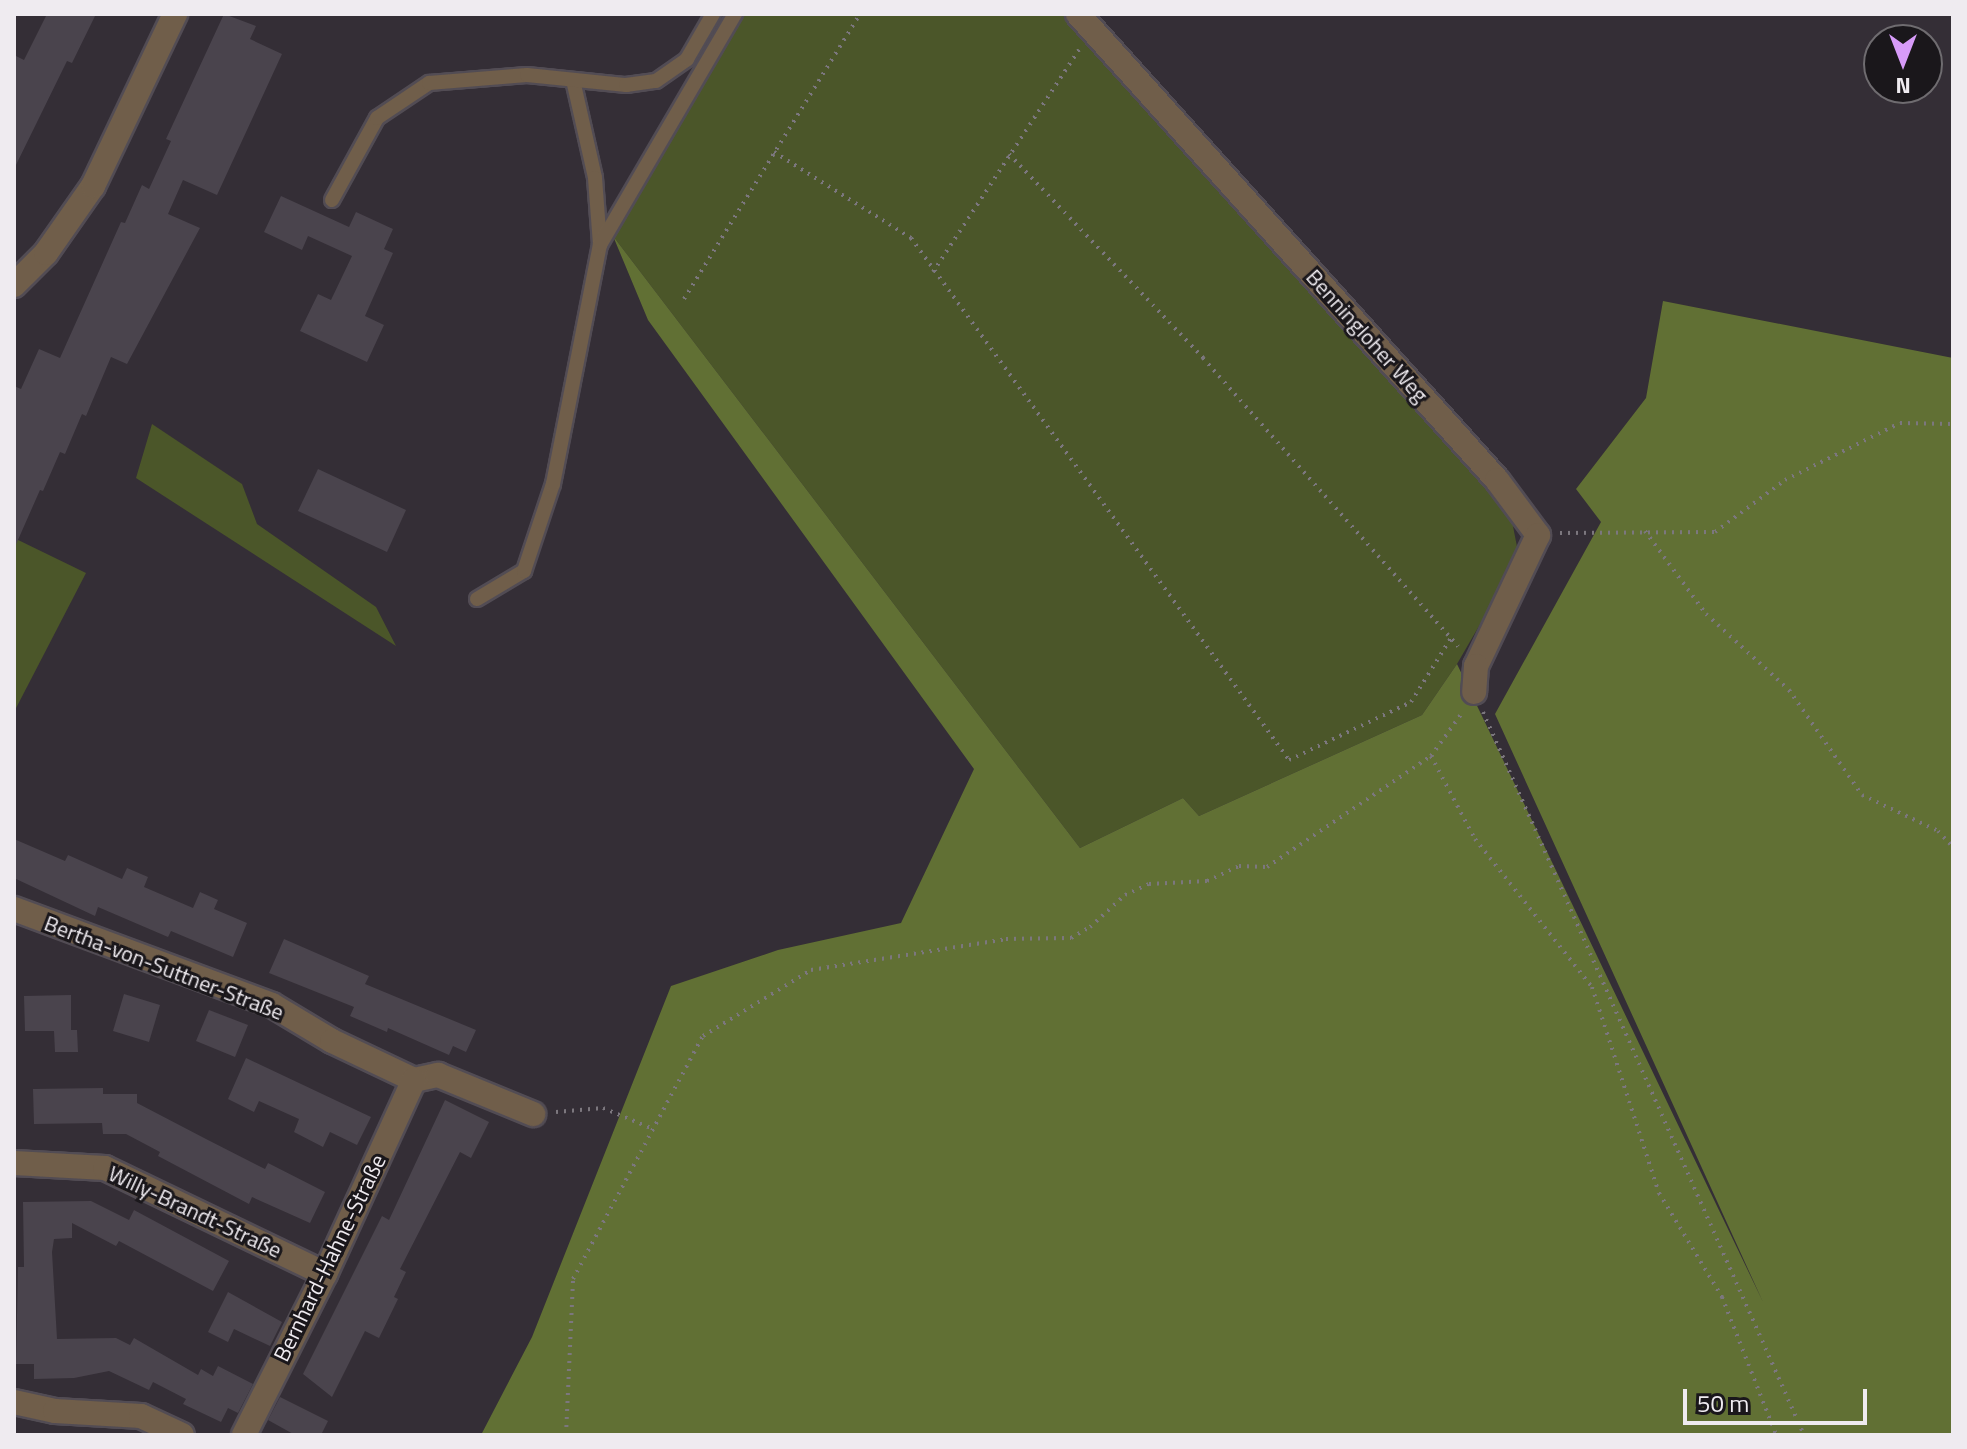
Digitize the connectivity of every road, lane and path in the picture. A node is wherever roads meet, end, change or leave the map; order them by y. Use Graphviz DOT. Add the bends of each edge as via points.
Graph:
graph roads {
  1 [pos="175,14"];
  2 [pos="713,14"];
  3 [pos="735,14"];
  4 [pos="860,14"];
  5 [pos="1085,22"];
  6 [pos="573,80"];
  7 [pos="774,152"];
  8 [pos="1009,154"];
  9 [pos="332,200"];
  10 [pos="600,245"];
  11 [pos="933,272"];
  12 [pos="14,285"];
  13 [pos="684,299"];
  14 [pos="1953,424"];
  15 [pos="1645,531"];
  16 [pos="1538,535"];
  17 [pos="477,599"];
  18 [pos="1451,638"];
  19 [pos="1476,666"];
  20 [pos="1474,692"];
  21 [pos="1431,756"];
  22 [pos="1953,847"];
  23 [pos="15,913"];
  24 [pos="414,1080"];
  25 [pos="533,1114"];
  26 [pos="653,1129"];
  27 [pos="14,1163"];
  28 [pos="325,1274"];
  29 [pos="14,1402"];
  30 [pos="182,1435"];
  31 [pos="244,1435"];
  32 [pos="566,1435"];
  33 [pos="1776,1435"];
  34 [pos="1804,1435"];
  1 -- 12 [label="street" via="93,186 46,253"];
  2 -- 6 [label="lane" via="687,59 656,81 626,85"];
  3 -- 10 [label="lane"];
  4 -- 7 [label="path"];
  5 -- 8 [label="path"];
  5 -- 16 [label="street, Benningloher Weg" via="1497,480"];
  6 -- 9 [label="lane" via="527,75 429,83 377,118"];
  6 -- 10 [label="lane" via="595,178"];
  7 -- 11 [label="path" via="911,238"];
  7 -- 13 [label="path"];
  8 -- 11 [label="path"];
  8 -- 18 [label="path" via="1203,358"];
  10 -- 17 [label="lane" via="553,484 524,571"];
  11 -- 18 [label="path" via="1289,760 1411,702"];
  14 -- 15 [label="path" via="1900,423 1785,480 1715,532"];
  15 -- 16 [label="path"];
  15 -- 22 [label="path" via="1706,614 1789,690 1862,795 1938,831"];
  16 -- 19 [label="street"];
  18 -- 19 [label="path"];
  19 -- 20 [label="street"];
  20 -- 21 [label="path" via="1454,729"];
  20 -- 34 [label="path"];
  21 -- 26 [label="path" via="1267,867 1239,866 1207,881 1149,884 1125,895 1071,938 1006,939 811,970 703,1036"];
  21 -- 33 [label="path" via="1475,839 1592,987 1659,1193 1722,1297"];
  23 -- 24 [label="street, Bertha-von-Suttner-Straße" via="272,1005"];
  24 -- 25 [label="street, Bertha-von-Suttner-Straße" via="438,1075"];
  24 -- 28 [label="street, Bernhard-Hahne-Straße"];
  25 -- 26 [label="path" via="603,1108"];
  26 -- 32 [label="path" via="573,1279"];
  27 -- 28 [label="street, Willy-Brandt-Straße" via="105,1168"];
  28 -- 31 [label="street, Bernhard-Hahne-Straße"];
  29 -- 30 [label="street" via="55,1411 141,1416"];
}
